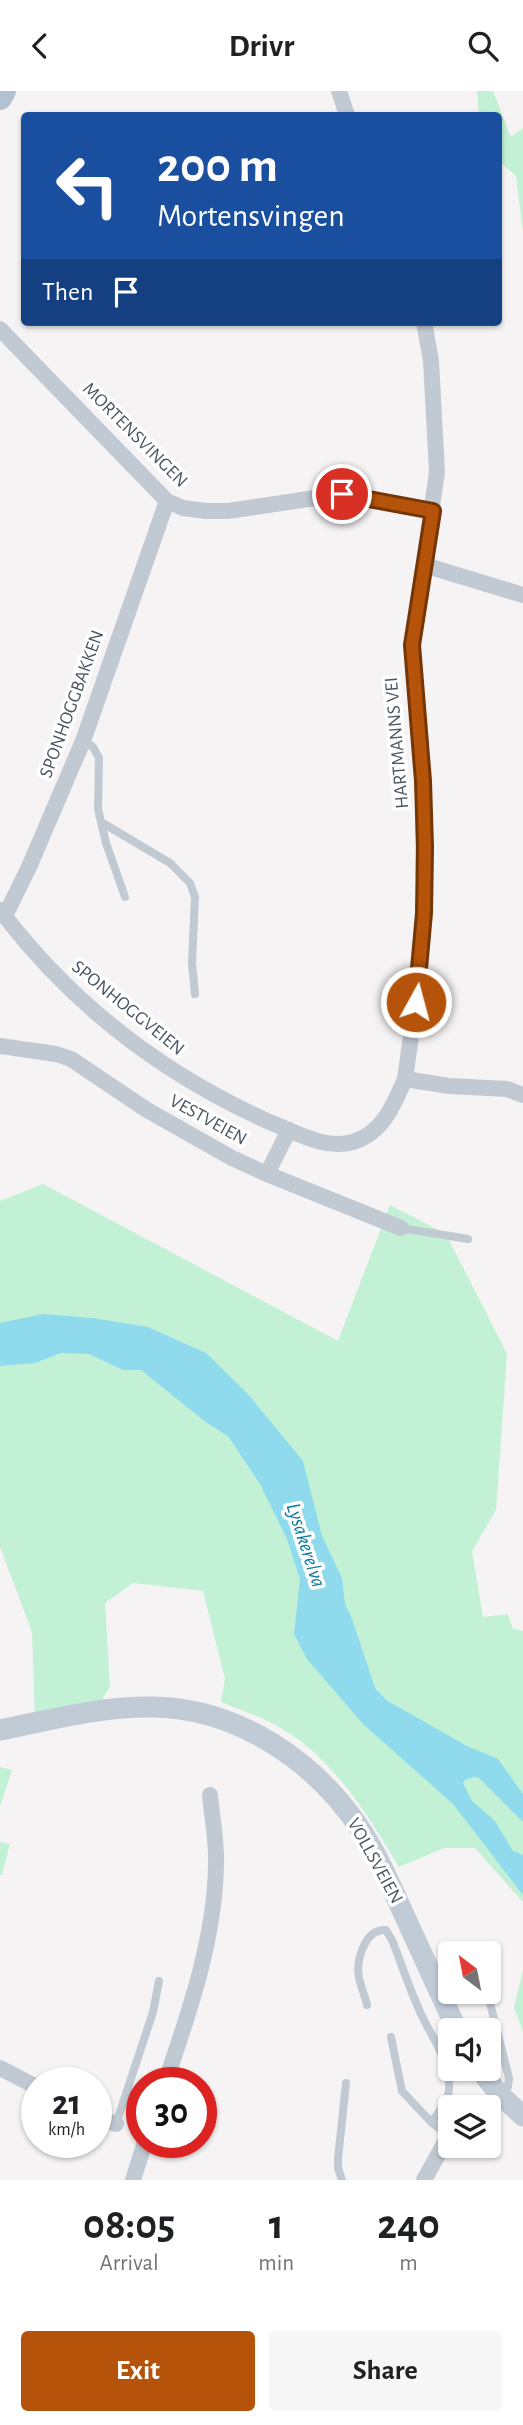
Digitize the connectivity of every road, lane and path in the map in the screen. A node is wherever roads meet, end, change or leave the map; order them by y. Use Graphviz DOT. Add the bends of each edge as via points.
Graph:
graph roads {
  1 [pos="4,91"];
  2 [pos="339,91"];
  3 [pos="0,98"];
  4 [pos="346,112"];
  5 [pos="425,326"];
  6 [pos="0,329"];
  7 [pos="167,501"];
  8 [pos="433,511"];
  9 [pos="424,565"];
  10 [pos="523,595"];
  11 [pos="83,741"];
  12 [pos="101,822"];
  13 [pos="125,897"];
  14 [pos="2,913"];
  15 [pos="195,993"];
  16 [pos="0,1046"];
  17 [pos="405,1079"];
  18 [pos="523,1095"];
  19 [pos="289,1130"];
  20 [pos="267,1174"];
  21 [pos="401,1228"];
  22 [pos="468,1240"];
  23 [pos="0,1730"];
  24 [pos="210,1795"];
  25 [pos="429,1968"];
  26 [pos="407,1979"];
  27 [pos="159,1981"];
  28 [pos="490,2004"];
  29 [pos="368,2005"];
  30 [pos="452,2018"];
  31 [pos="391,2037"];
  32 [pos="170,2067"];
  33 [pos="0,2068"];
  34 [pos="21,2079"];
  35 [pos="489,2081"];
  36 [pos="346,2083"];
  37 [pos="500,2095"];
  38 [pos="501,2096"];
  39 [pos="523,2116"];
  40 [pos="112,2122"];
  41 [pos="431,2122"];
  42 [pos="116,2123"];
  43 [pos="438,2127"];
  44 [pos="438,2154"];
  45 [pos="140,2158"];
  46 [pos="133,2180"];
  47 [pos="342,2180"];
  48 [pos="424,2180"];
  1 -- 3 [label="main road"];
  2 -- 4 [label="street"];
  5 -- 8 [label="street, HARTMANNS VEI" via="437,440"];
  6 -- 7 [label="street, MORTENSVINGEN"];
  7 -- 8 [label="street, MORTENSVINGEN" via="205,511 228,511 342,494"];
  7 -- 11 [label="street, SPONHOGGBAKKEN"];
  8 -- 9 [label="street, HARTMANNS VEI"];
  9 -- 10 [label="street"];
  9 -- 17 [label="street, HARTMANNS VEI" via="413,625 412,664 423,781 424,913"];
  11 -- 12 [label="lane" via="99,758"];
  11 -- 14 [label="street, SPONHOGGBAKKEN" via="29,867"];
  12 -- 13 [label="lane"];
  12 -- 15 [label="lane" via="170,863 190,883 195,897"];
  14 -- 19 [label="street, SPONHOGGVEIEN" via="44,965 144,1052 204,1090"];
  16 -- 20 [label="street, VESTVEIEN" via="71,1059 183,1132"];
  17 -- 18 [label="street" via="507,1089"];
  17 -- 19 [label="street, SPONHOGGVEIEN" via="393,1107 365,1137 330,1143"];
  19 -- 20 [label="street"];
  20 -- 21 [label="street, VESTVEIEN"];
  21 -- 22 [label="lane"];
  23 -- 25 [label="main road, VOLLSVEIEN" via="95,1711 153,1706 202,1713 265,1739 318,1779 353,1818 377,1857"];
  24 -- 32 [label="street" via="216,1864 209,1933"];
  25 -- 26 [label="lane"];
  25 -- 30 [label="main road, VOLLSVEIEN"];
  26 -- 29 [label="lane" via="389,1933 380,1930 373,1934 364,1946 359,1969"];
  26 -- 41 [label="lane" via="448,2077 445,2102"];
  27 -- 42 [label="lane"];
  28 -- 37 [label="lane" via="509,2078"];
  31 -- 41 [label="lane" via="402,2091"];
  33 -- 34 [label="street"];
  35 -- 37 [label="main road"];
  36 -- 47 [label="lane" via="338,2159"];
  38 -- 39 [label="main road"];
  40 -- 42 [label="street"];
  41 -- 43 [label="lane"];
  44 -- 48 [label="street"];
  45 -- 46 [label="street"];
}
